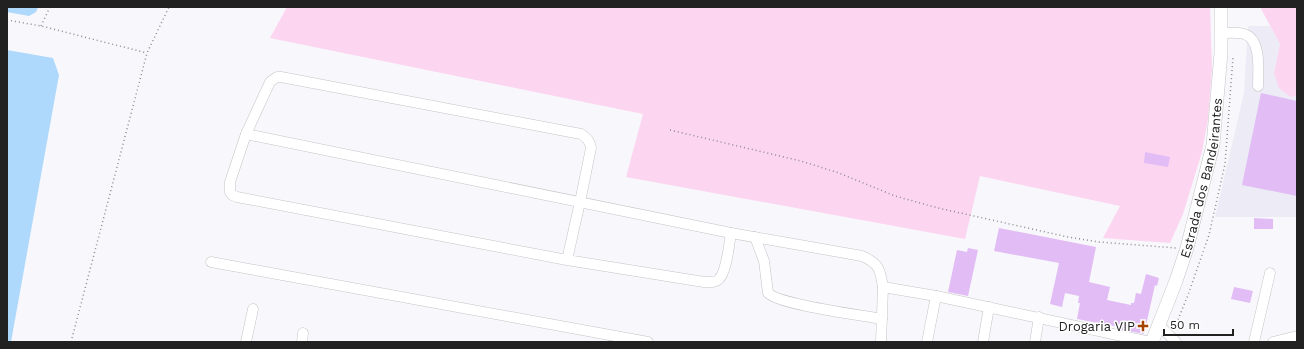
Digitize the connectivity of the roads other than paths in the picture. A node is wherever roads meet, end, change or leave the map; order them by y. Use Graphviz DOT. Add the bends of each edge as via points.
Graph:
graph roads {
  1 [pos="1221,7"];
  2 [pos="1221,32"];
  3 [pos="1258,86"];
  4 [pos="246,134"];
  5 [pos="580,202"];
  6 [pos="731,233"];
  7 [pos="755,237"];
  8 [pos="567,260"];
  9 [pos="211,262"];
  10 [pos="1270,273"];
  11 [pos="883,288"];
  12 [pos="936,296"];
  13 [pos="989,307"];
  14 [pos="253,309"];
  15 [pos="1039,317"];
  16 [pos="882,319"];
  17 [pos="1159,326"];
  18 [pos="1297,336"];
  19 [pos="246,342"];
  20 [pos="648,342"];
  21 [pos="881,342"];
  22 [pos="927,342"];
  23 [pos="983,342"];
  24 [pos="1035,342"];
  25 [pos="1151,342"];
  26 [pos="1176,342"];
  27 [pos="1254,342"];
  28 [pos="1273,342"];
  1 -- 2 [label="main road, Estrada dos Bandeirantes"];
  2 -- 3 [label="street" via="1245,34 1253,41 1258,54"];
  2 -- 17 [label="main road, Estrada dos Bandeirantes" via="1213,145 1188,248"];
  4 -- 5 [label="street"];
  4 -- 5 [label="street" via="267,86 277,77 574,132 587,138 591,148"];
  4 -- 8 [label="street" via="230,182 230,192 234,196"];
  5 -- 6 [label="street"];
  5 -- 8 [label="street"];
  6 -- 7 [label="street"];
  6 -- 8 [label="street" via="725,266 715,282"];
  7 -- 11 [label="street" via="862,256 877,265"];
  7 -- 16 [label="street" via="764,262 768,293 772,297 795,304"];
  9 -- 20 [label="street"];
  10 -- 27 [label="street"];
  11 -- 12 [label="street"];
  11 -- 16 [label="street"];
  12 -- 13 [label="street"];
  12 -- 22 [label="street"];
  13 -- 15 [label="street"];
  13 -- 23 [label="street"];
  14 -- 19 [label="street"];
  15 -- 24 [label="street"];
  15 -- 25 [label="street"];
  16 -- 21 [label="street"];
  17 -- 25 [label="main road, Estrada dos Bandeirantes"];
  17 -- 26 [label="street"];
  18 -- 28 [label="street"];
}
